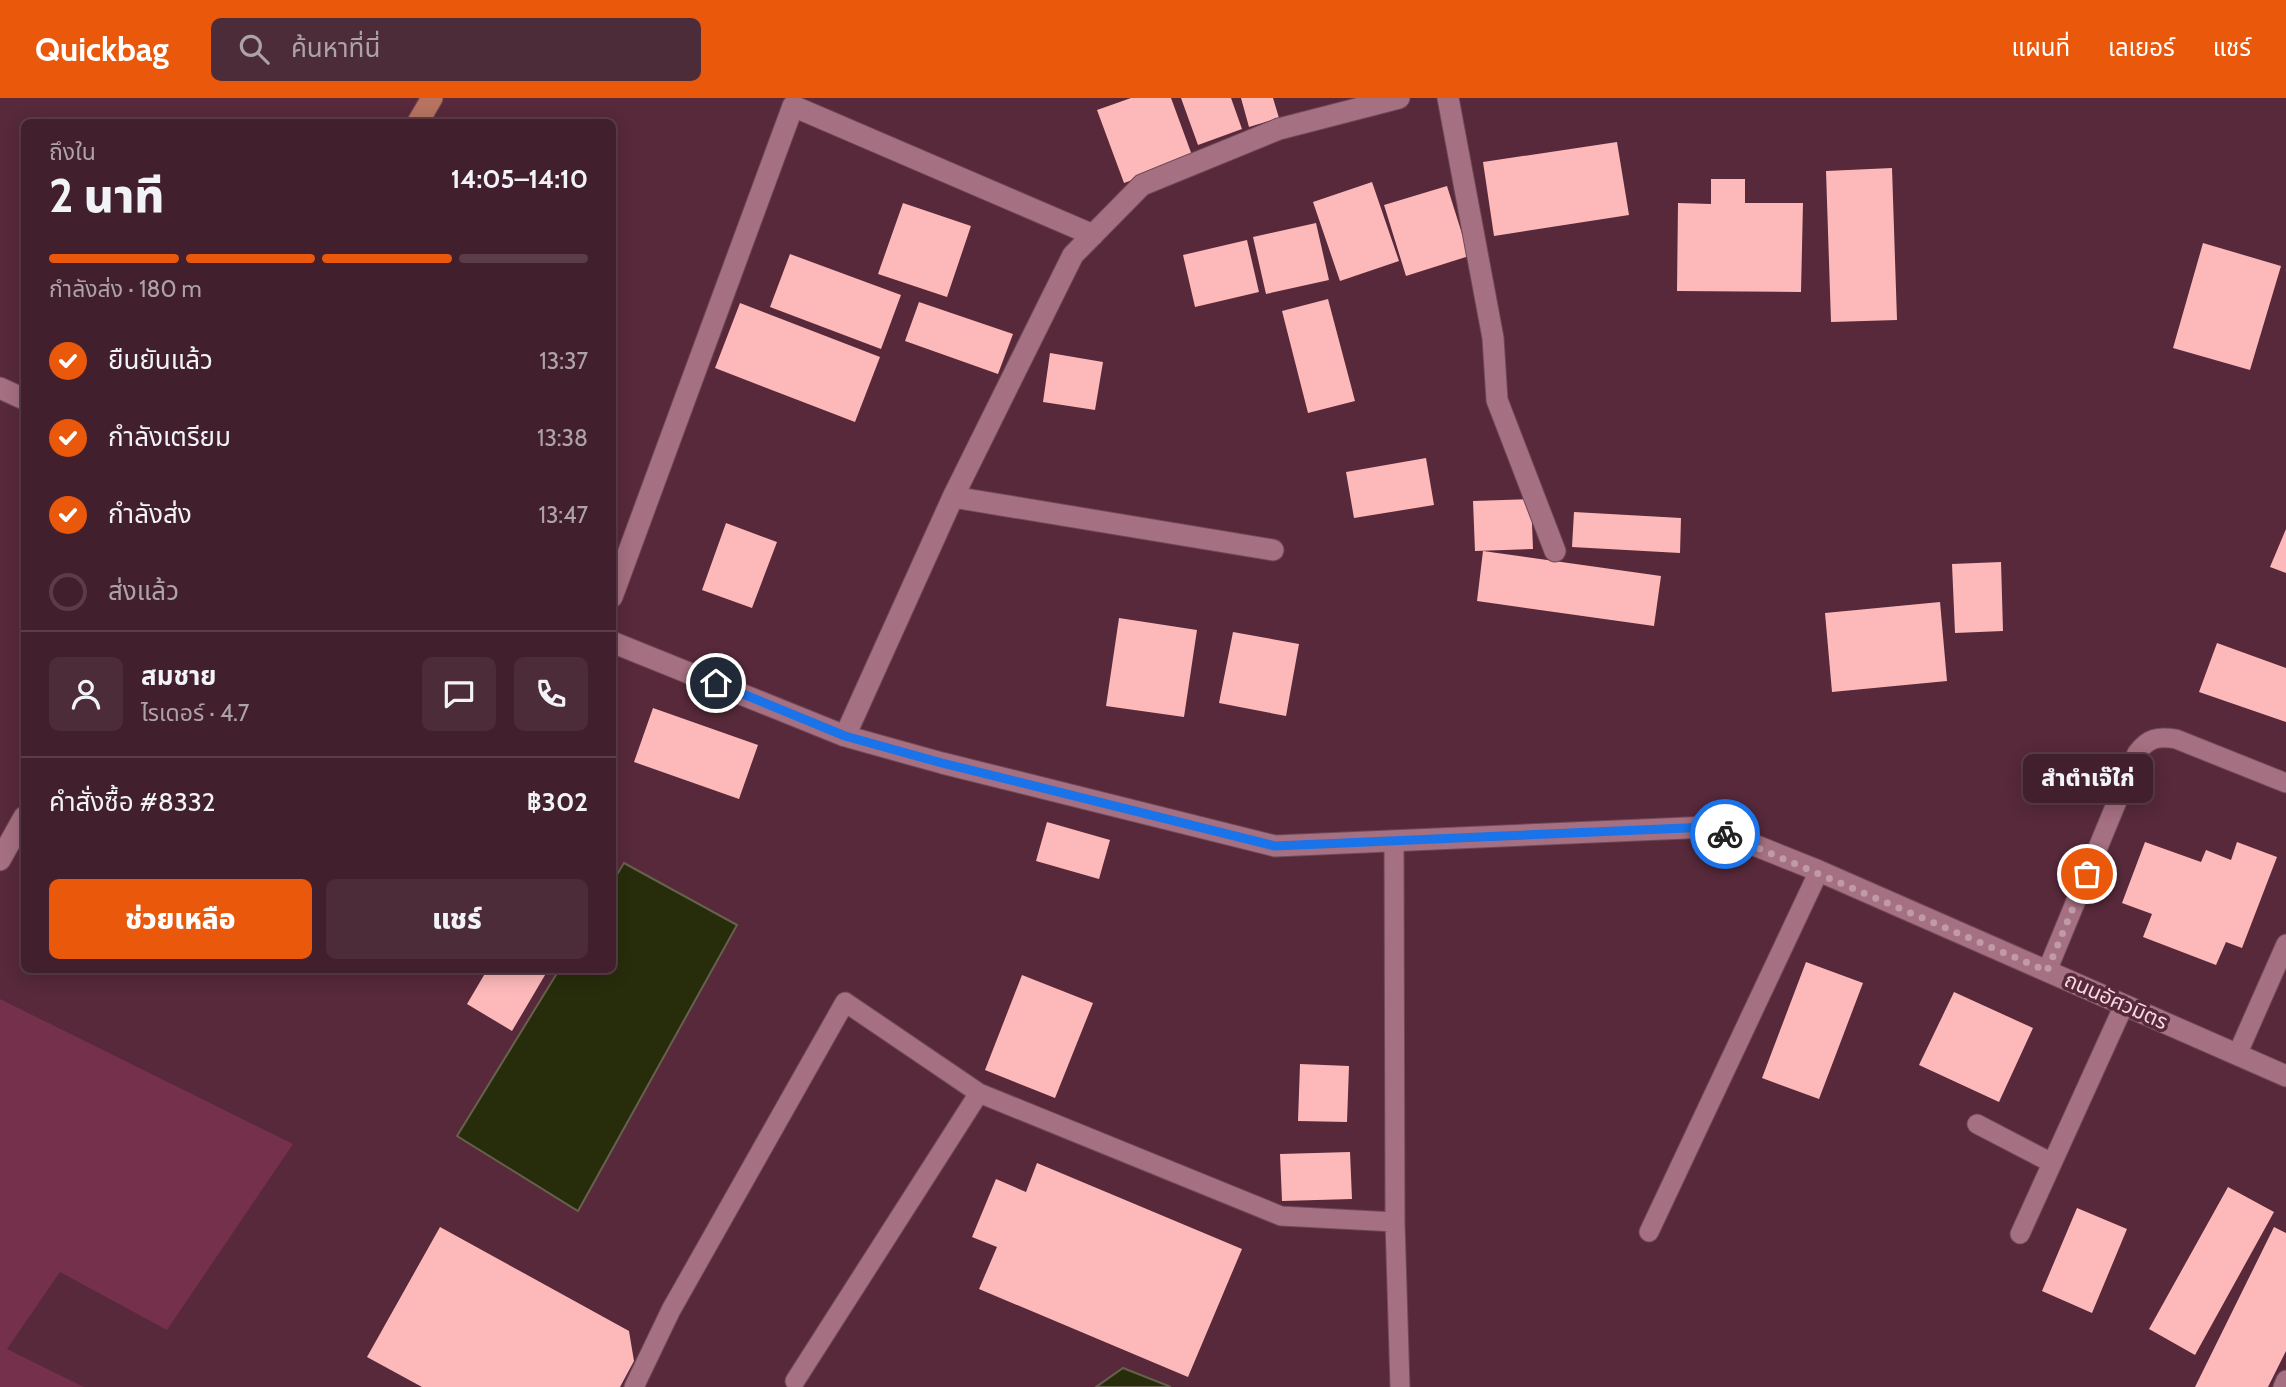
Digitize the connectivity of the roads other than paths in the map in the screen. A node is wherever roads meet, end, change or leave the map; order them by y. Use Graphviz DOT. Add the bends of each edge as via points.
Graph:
graph roads {
  1 [pos="432,98"];
  2 [pos="1399,98"];
  3 [pos="1448,98"];
  4 [pos="420,119"];
  5 [pos="1093,235"];
  6 [pos="0,388"];
  7 [pos="21,398"];
  8 [pos="953,497"];
  9 [pos="1273,550"];
  10 [pos="1555,551"];
  11 [pos="616,586"];
  12 [pos="616,644"];
  13 [pos="845,736"];
  14 [pos="2286,783"];
  15 [pos="21,822"];
  16 [pos="1394,841"];
  17 [pos="0,860"];
  18 [pos="1819,872"];
  19 [pos="2286,944"];
  20 [pos="2047,971"];
  21 [pos="2124,1005"];
  22 [pos="2237,1055"];
  23 [pos="2286,1076"];
  24 [pos="979,1093"];
  25 [pos="1977,1124"];
  26 [pos="2052,1163"];
  27 [pos="1395,1222"];
  28 [pos="1649,1232"];
  29 [pos="2020,1234"];
  30 [pos="794,1381"];
  31 [pos="2286,1381"];
  32 [pos="634,1387"];
  33 [pos="1400,1387"];
  34 [pos="2283,1387"];
  1 -- 4 [label="street"];
  2 -- 5 [label="street" via="1279,129 1142,185"];
  3 -- 10 [label="street" via="1493,338 1497,400"];
  5 -- 8 [label="street" via="1073,255"];
  5 -- 11 [label="street" via="793,106"];
  6 -- 7 [label="street"];
  8 -- 9 [label="street"];
  8 -- 13 [label="street"];
  12 -- 13 [label="street, ถนนอัศวมิตร"];
  13 -- 16 [label="street, ถนนอัศวมิตร" via="1275,846"];
  14 -- 20 [label="lane" via="2176,740 2146,741 2137,753"];
  15 -- 17 [label="street"];
  16 -- 18 [label="street, ถนนอัศวมิตร" via="1709,827"];
  16 -- 27 [label="lane"];
  18 -- 20 [label="street, ถนนอัศวมิตร"];
  18 -- 28 [label="lane"];
  19 -- 22 [label="lane"];
  20 -- 21 [label="street, ถนนอัศวมิตร"];
  21 -- 22 [label="street, ถนนอัศวมิตร"];
  21 -- 26 [label="lane"];
  22 -- 23 [label="street, ถนนอัศวมิตร"];
  24 -- 27 [label="lane" via="1281,1216"];
  24 -- 30 [label="lane"];
  24 -- 32 [label="lane" via="845,1002 671,1310"];
  25 -- 26 [label="lane"];
  26 -- 29 [label="lane"];
  27 -- 33 [label="lane"];
  31 -- 34 [label="lane"];
}
